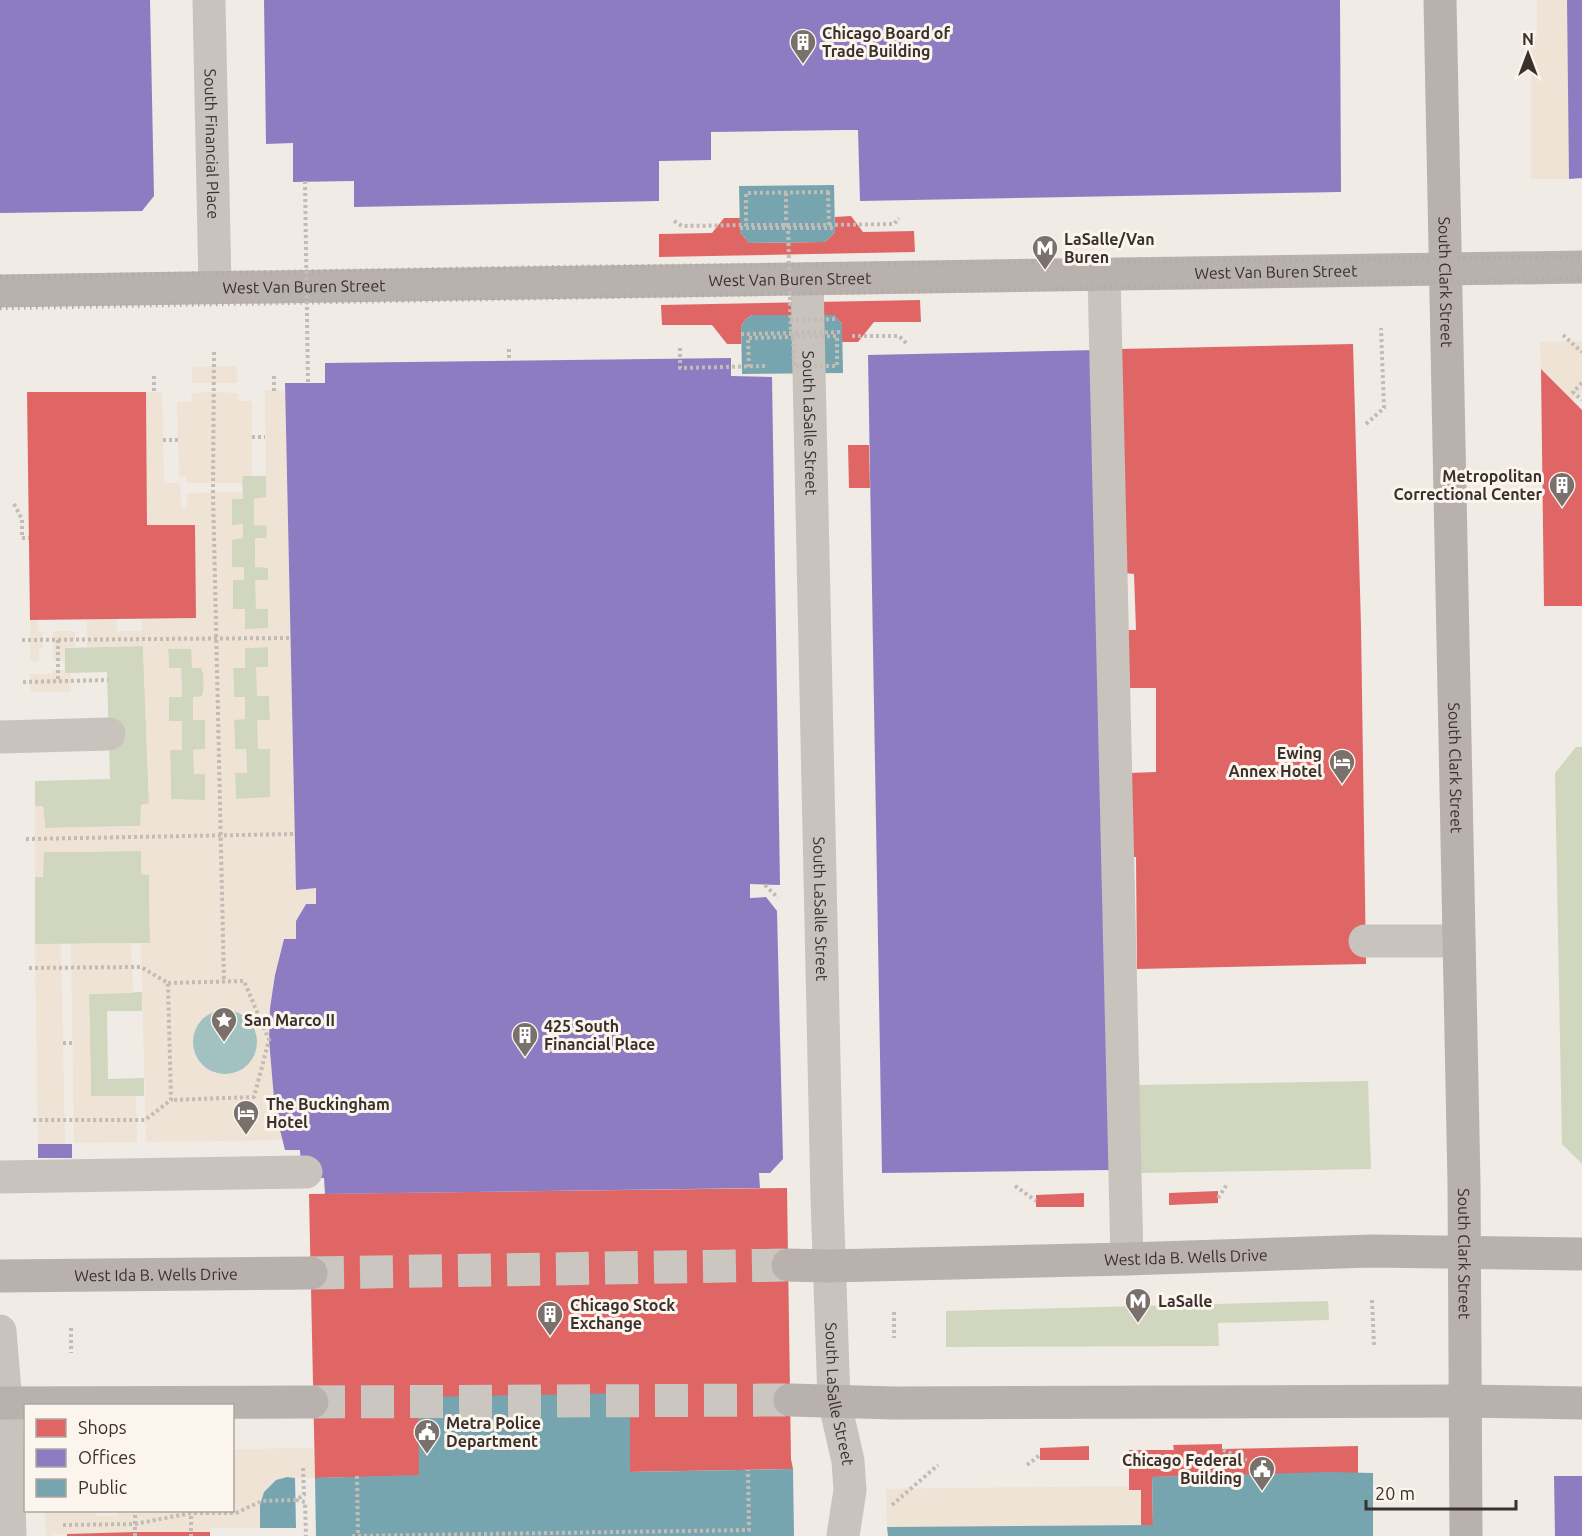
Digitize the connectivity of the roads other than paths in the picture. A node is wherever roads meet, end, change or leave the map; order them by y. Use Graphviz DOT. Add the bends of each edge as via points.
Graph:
graph roads {
  1 [pos="209,0"];
  2 [pos="1440,0"];
  3 [pos="1582,267"];
  4 [pos="1446,269"];
  5 [pos="1104,275"];
  6 [pos="807,279"];
  7 [pos="215,288"];
  8 [pos="0,291"];
  9 [pos="109,734"];
  10 [pos="0,737"];
  11 [pos="1365,940"];
  12 [pos="1459,940"];
  13 [pos="306,1172"];
  14 [pos="0,1177"];
  15 [pos="1463,1251"];
  16 [pos="1582,1254"];
  17 [pos="1127,1259"];
  18 [pos="788,1265"];
  19 [pos="829,1266"];
  20 [pos="310,1273"];
  21 [pos="0,1276"];
  22 [pos="0,1331"];
  23 [pos="789,1400"];
  24 [pos="834,1400"];
  25 [pos="1464,1401"];
  26 [pos="312,1402"];
  27 [pos="3,1403"];
  28 [pos="1582,1403"];
  29 [pos="10,1536"];
  30 [pos="843,1536"];
  31 [pos="1466,1536"];
  1 -- 7 [label="street, South Financial Place"];
  2 -- 4 [label="main road, South Clark Street"];
  3 -- 4 [label="main road, West Van Buren Street"];
  4 -- 5 [label="main road, West Van Buren Street"];
  4 -- 12 [label="main road, South Clark Street"];
  5 -- 6 [label="main road, West Van Buren Street"];
  5 -- 17 [label="street"];
  6 -- 7 [label="main road, West Van Buren Street"];
  6 -- 19 [label="street, South LaSalle Street"];
  7 -- 8 [label="main road, West Van Buren Street"];
  9 -- 10 [label="street"];
  11 -- 12 [label="street"];
  12 -- 15 [label="main road, South Clark Street"];
  13 -- 14 [label="street"];
  15 -- 16 [label="main road, West Ida B. Wells Drive"];
  15 -- 17 [label="main road, West Ida B. Wells Drive"];
  15 -- 25 [label="main road, South Clark Street"];
  17 -- 19 [label="main road, West Ida B. Wells Drive"];
  18 -- 19 [label="main road, West Ida B. Wells Drive"];
  19 -- 24 [label="street, South LaSalle Street"];
  20 -- 21 [label="main road, West Ida B. Wells Drive"];
  22 -- 27 [label="street"];
  23 -- 24 [label="main road"];
  24 -- 25 [label="main road"];
  24 -- 30 [label="street, South LaSalle Street" via="848,1461 850,1490"];
  25 -- 28 [label="main road"];
  25 -- 31 [label="main road, South Clark Street"];
  26 -- 27 [label="main road"];
  27 -- 29 [label="street"];
}
